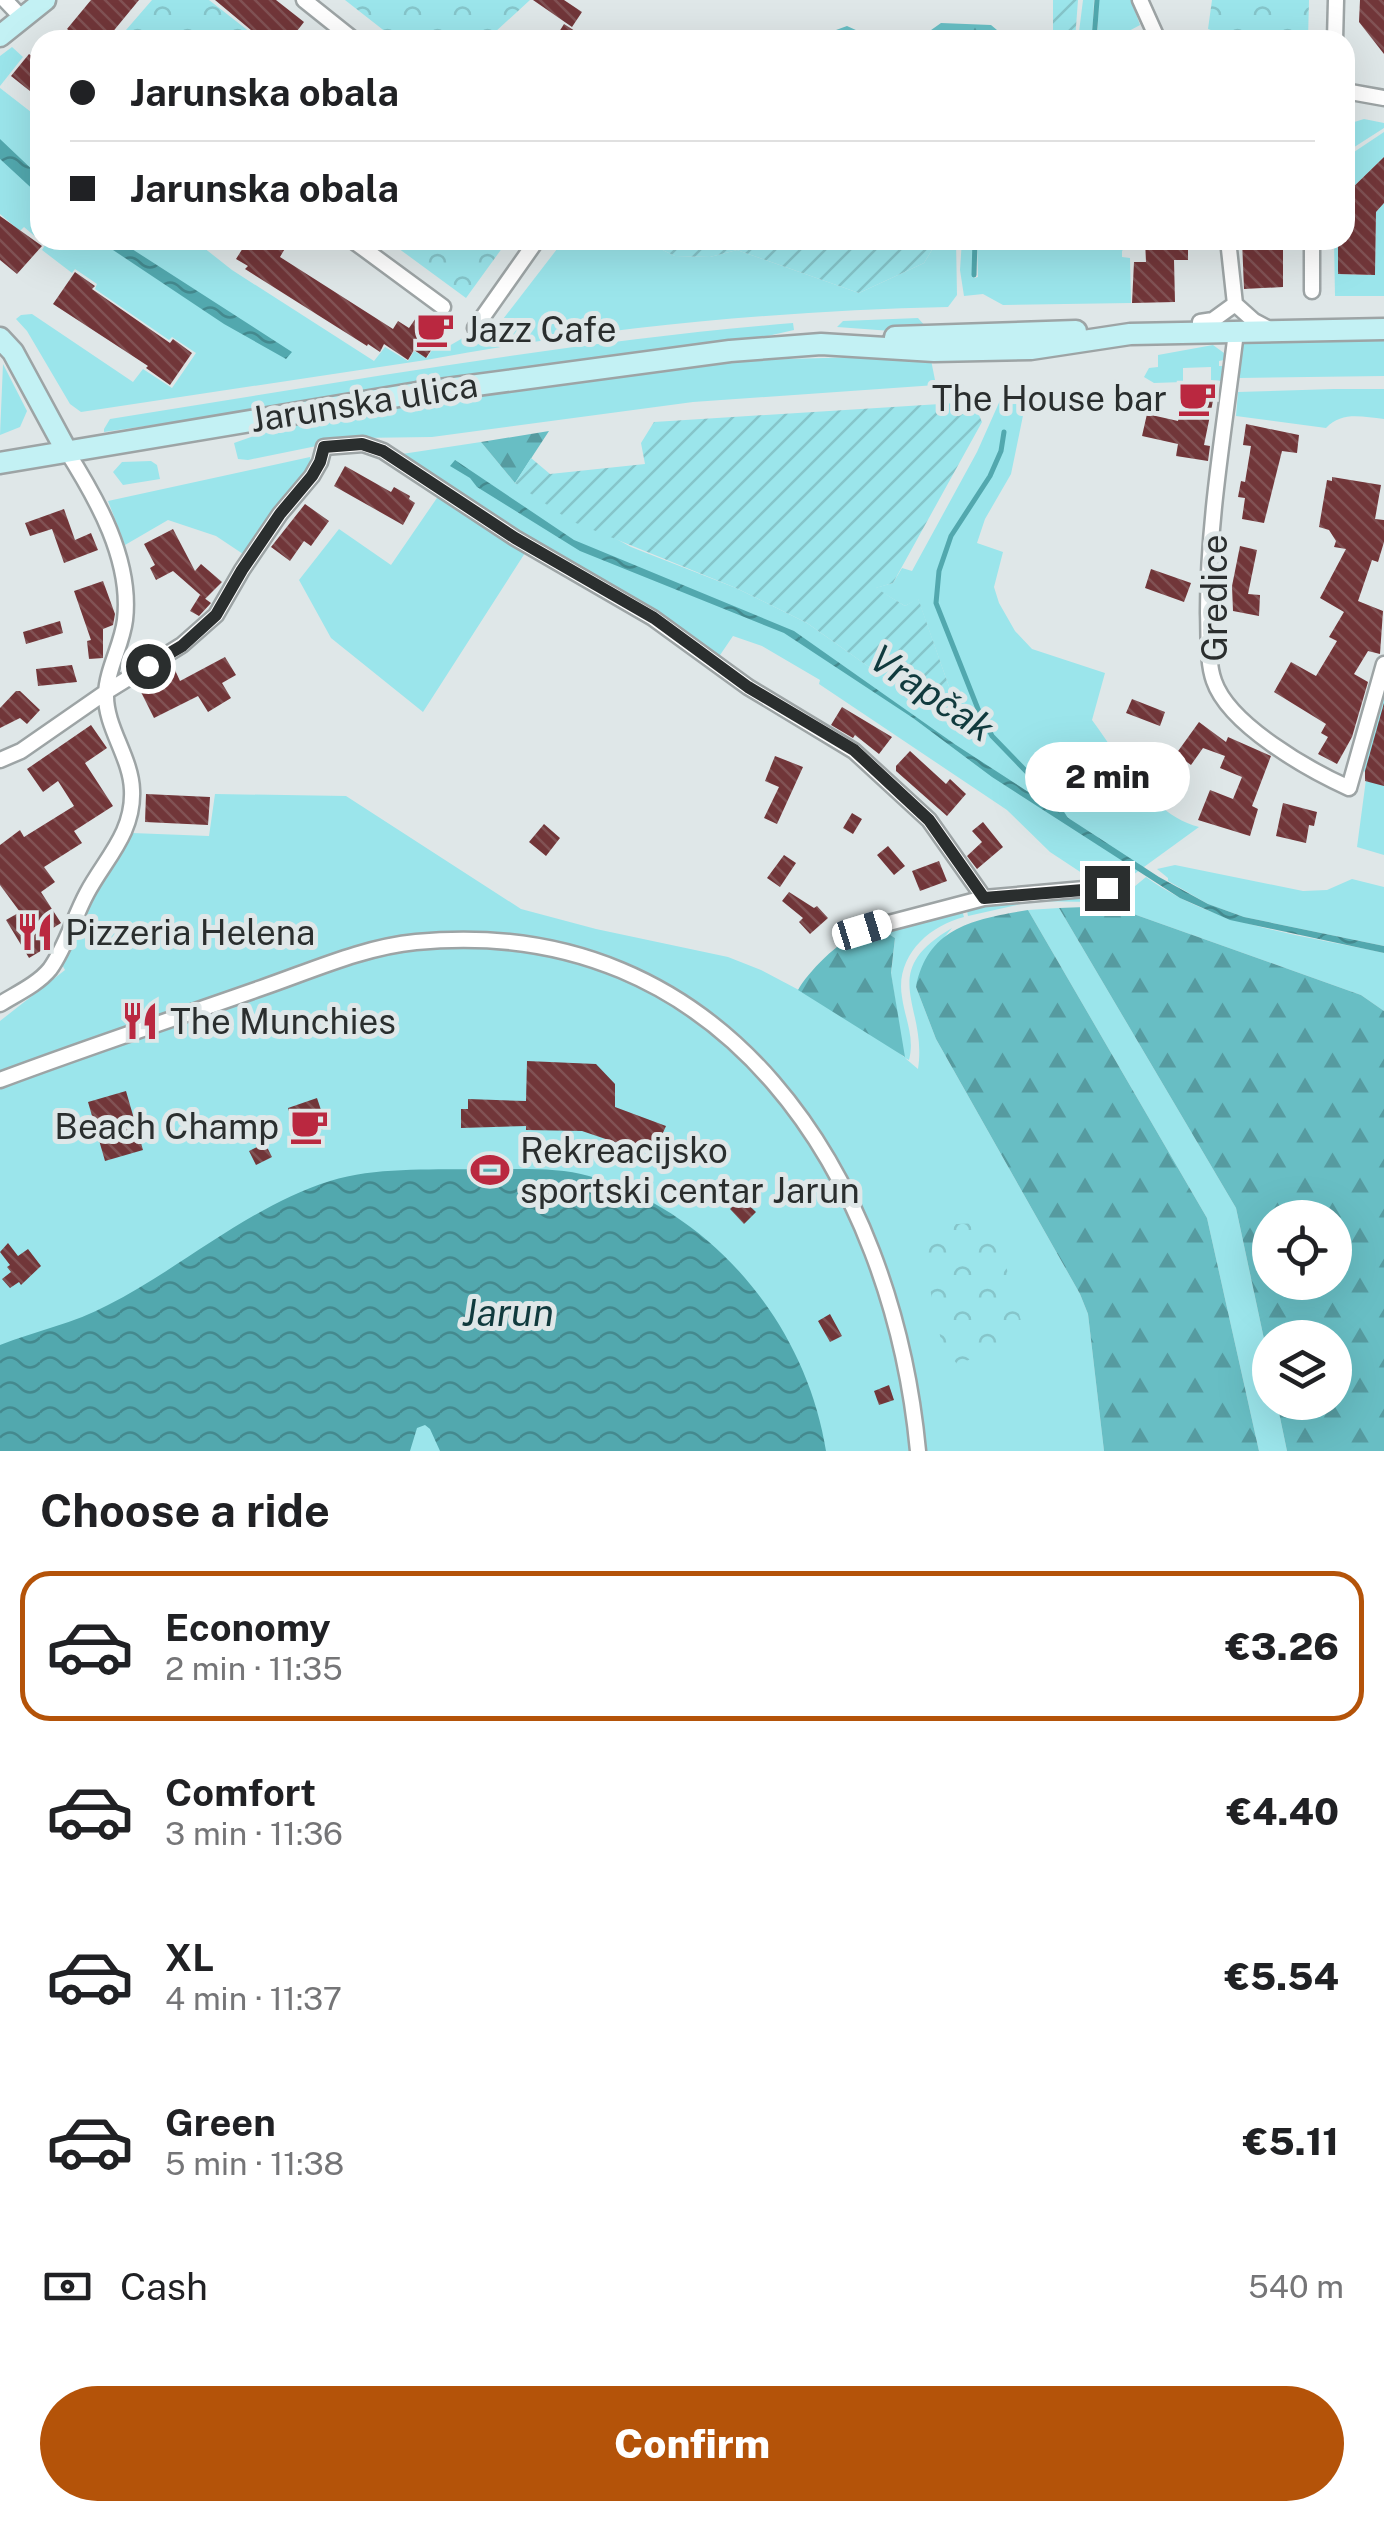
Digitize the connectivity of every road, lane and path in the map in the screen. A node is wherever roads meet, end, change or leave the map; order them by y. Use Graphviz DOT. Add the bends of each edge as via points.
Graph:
graph roads {
  1 [pos="5,0"];
  2 [pos="44,0"];
  3 [pos="304,0"];
  4 [pos="1140,0"];
  5 [pos="1336,0"];
  6 [pos="23,19"];
  7 [pos="342,30"];
  8 [pos="1155,30"];
  9 [pos="1335,30"];
  10 [pos="0,36"];
  11 [pos="1355,93"];
  12 [pos="1384,98"];
  13 [pos="366,250"];
  14 [pos="530,250"];
  15 [pos="1229,250"];
  16 [pos="1312,250"];
  17 [pos="1312,290"];
  18 [pos="1235,304"];
  19 [pos="443,307"];
  20 [pos="1200,322"];
  21 [pos="474,328"];
  22 [pos="1384,329"];
  23 [pos="1273,331"];
  24 [pos="1236,332"];
  25 [pos="0,338"];
  26 [pos="730,351"];
  27 [pos="66,450"];
  28 [pos="0,462"];
  29 [pos="1384,664"];
  30 [pos="106,692"];
  31 [pos="0,760"];
  32 [pos="1107,888"];
  33 [pos="984,898"];
  34 [pos="862,930"];
  35 [pos="0,1004"];
  36 [pos="0,1080"];
  37 [pos="918,1451"];
  1 -- 6 [label="street"];
  2 -- 6 [label="street"];
  3 -- 7 [label="street"];
  4 -- 8 [label="street"];
  5 -- 9 [label="street"];
  6 -- 10 [label="street"];
  11 -- 12 [label="street"];
  13 -- 19 [label="street"];
  14 -- 21 [label="street"];
  15 -- 18 [label="street"];
  16 -- 17 [label="street"];
  18 -- 20 [label="street"];
  18 -- 23 [label="street"];
  20 -- 24 [label="street, Jarunska ulica"];
  20 -- 26 [label="street, Jarunska ulica" via="879,338 798,335"];
  22 -- 23 [label="street, Jarunska ulica"];
  23 -- 24 [label="street, Jarunska ulica"];
  24 -- 26 [label="street, Jarunska ulica" via="1130,334 1031,350 822,344"];
  24 -- 29 [label="street, Gredice" via="1208,568 1214,681 1233,712 1256,732 1350,788"];
  25 -- 27 [label="street"];
  26 -- 27 [label="street, Jarunska ulica"];
  27 -- 28 [label="street, Jarunska ulica"];
  27 -- 30 [label="street" via="120,557 126,590"];
  30 -- 31 [label="street"];
  30 -- 33 [label="street" via="182,646 216,615 312,476 324,447 362,444 654,618 748,687 854,750 929,820"];
  30 -- 35 [label="street" via="129,772 127,824 52,966"];
  32 -- 33 [label="street"];
  33 -- 34 [label="street"];
  36 -- 37 [label="street" via="360,954 412,942 520,943 624,972 690,1007 756,1060 808,1125 850,1198 883,1278 907,1368"];
}
